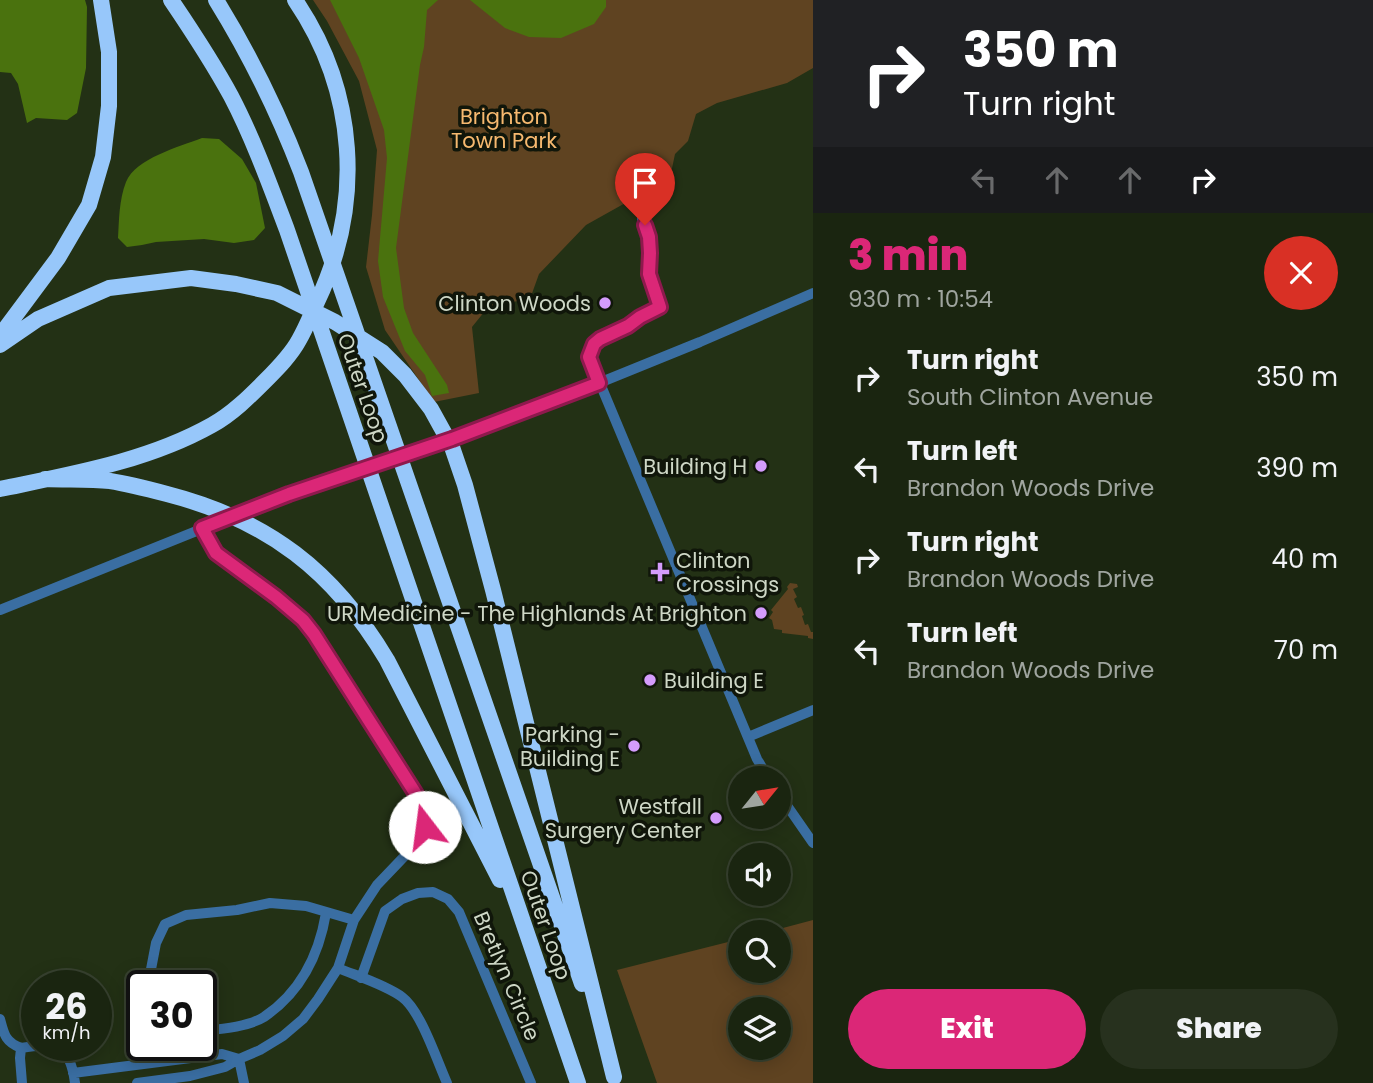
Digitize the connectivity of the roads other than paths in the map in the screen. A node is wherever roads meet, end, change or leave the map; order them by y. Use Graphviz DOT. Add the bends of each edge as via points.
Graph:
graph roads {
  1 [pos="102,0"];
  2 [pos="171,0"];
  3 [pos="216,0"];
  4 [pos="295,0"];
  5 [pos="642,219"];
  6 [pos="813,293"];
  7 [pos="0,336"];
  8 [pos="0,345"];
  9 [pos="599,383"];
  10 [pos="45,480"];
  11 [pos="0,489"];
  12 [pos="202,528"];
  13 [pos="0,610"];
  14 [pos="813,710"];
  15 [pos="748,737"];
  16 [pos="761,766"];
  17 [pos="791,811"];
  18 [pos="813,843"];
  19 [pos="326,913"];
  20 [pos="354,920"];
  21 [pos="524,926"];
  22 [pos="338,968"];
  23 [pos="151,970"];
  24 [pos="361,978"];
  25 [pos="0,1019"];
  26 [pos="217,1028"];
  27 [pos="21,1048"];
  28 [pos="239,1059"];
  29 [pos="69,1061"];
  30 [pos="134,1066"];
  31 [pos="74,1078"];
  32 [pos="615,1080"];
  33 [pos="22,1083"];
  34 [pos="137,1083"];
  35 [pos="244,1083"];
  36 [pos="447,1083"];
  37 [pos="531,1083"];
  38 [pos="578,1083"];
  1 -- 7 [label="highway" via="109,52 109,106 103,157 89,205 58,258"];
  2 -- 21 [label="highway, Outer Loop" via="231,96 287,230"];
  3 -- 32 [label="highway, Outer Loop" via="268,95 301,172"];
  4 -- 10 [label="highway" via="331,69 348,152 343,230 324,288 298,342 275,371 213,425 153,451"];
  5 -- 9 [label="street" via="649,237 650,280 660,307 594,344 589,357"];
  6 -- 9 [label="street"];
  8 -- 32 [label="highway" via="38,319 109,288 191,278 276,293 335,322 382,352 405,375 452,447 465,485"];
  9 -- 12 [label="street"];
  9 -- 15 [label="street"];
  10 -- 11 [label="highway"];
  10 -- 21 [label="highway" via="108,481 200,502 266,532 329,582 370,631 387,660"];
  12 -- 13 [label="street"];
  12 -- 20 [label="street" via="216,553 303,620 421,802 425,827 420,840 377,885"];
  14 -- 15 [label="street"];
  15 -- 16 [label="street"];
  17 -- 18 [label="street"];
  19 -- 20 [label="street"];
  19 -- 23 [label="street" via="270,903 187,915 165,924"];
  19 -- 26 [label="street" via="311,966 297,986 263,1018"];
  20 -- 22 [label="street"];
  21 -- 38 [label="highway, Outer Loop"];
  22 -- 24 [label="street"];
  22 -- 28 [label="street" via="303,1019 283,1036"];
  24 -- 36 [label="street" via="403,998 416,1014"];
  24 -- 37 [label="street, Bretlyn Circle" via="385,911 418,893 433,892 448,899 459,912"];
  25 -- 27 [label="street" via="6,1037"];
  27 -- 33 [label="street"];
  28 -- 30 [label="street" via="222,1054"];
  28 -- 34 [label="street" via="225,1068"];
  28 -- 35 [label="street"];
  29 -- 31 [label="street"];
  30 -- 31 [label="street"];
  30 -- 34 [label="street"];
}
